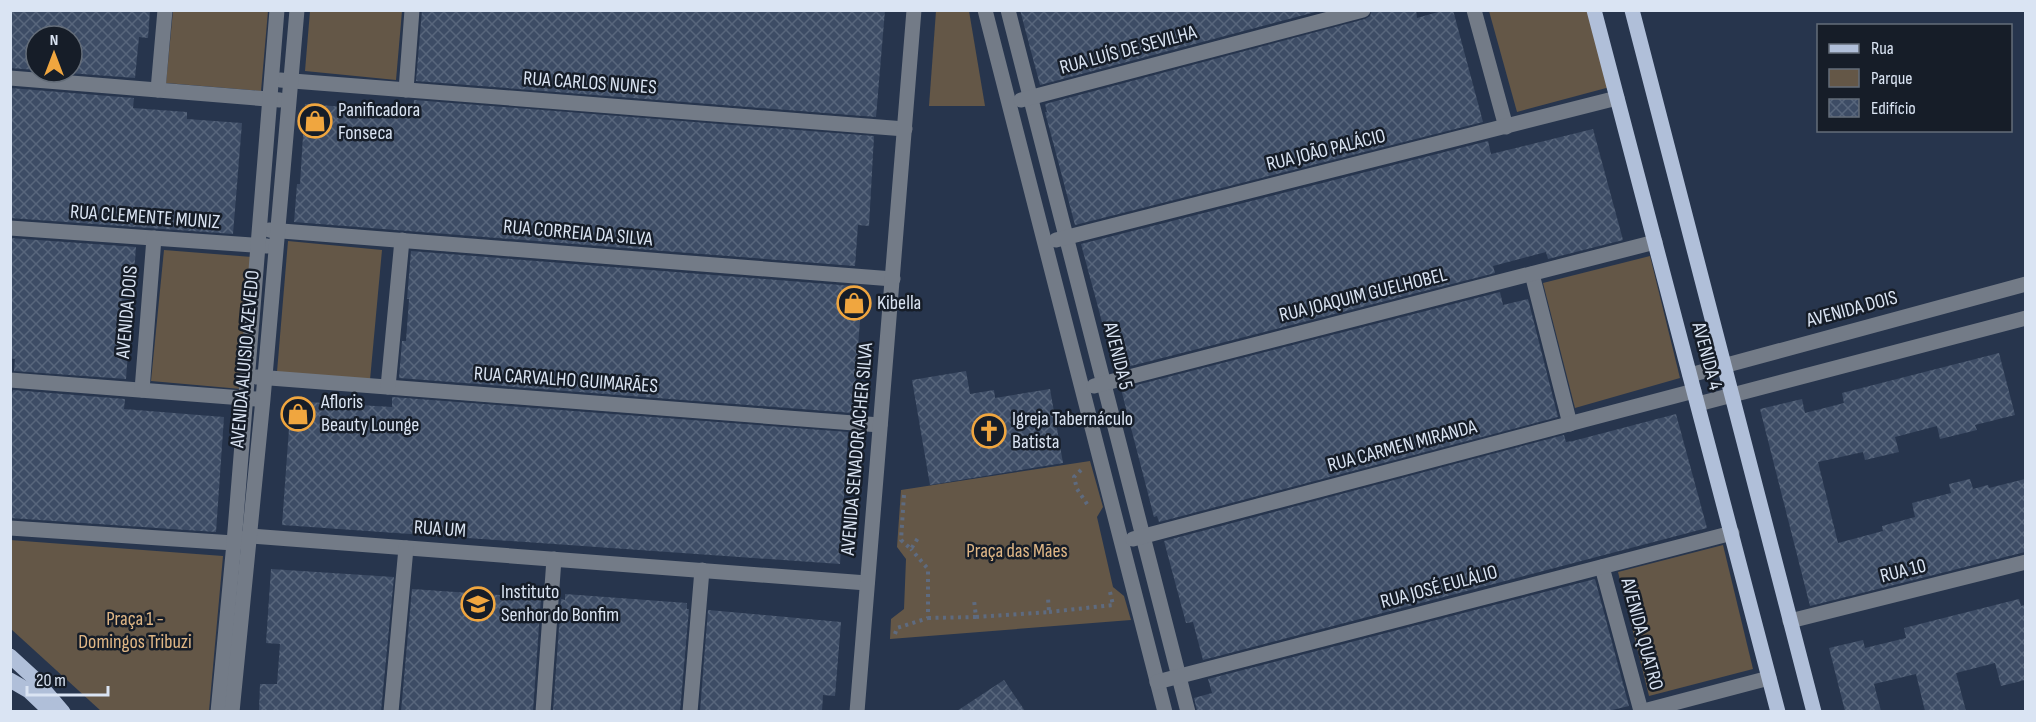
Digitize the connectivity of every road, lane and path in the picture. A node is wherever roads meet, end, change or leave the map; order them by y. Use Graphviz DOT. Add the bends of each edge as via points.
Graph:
graph roads {
  1 [pos="165,10"];
  2 [pos="277,10"];
  3 [pos="297,10"];
  4 [pos="412,10"];
  5 [pos="914,10"];
  6 [pos="985,10"];
  7 [pos="1008,10"];
  8 [pos="1363,10"];
  9 [pos="1474,10"];
  10 [pos="1594,10"];
  11 [pos="1632,10"];
  12 [pos="10,78"];
  13 [pos="272,80"];
  14 [pos="291,81"];
  15 [pos="158,90"];
  16 [pos="406,90"];
  17 [pos="1030,97"];
  18 [pos="1617,98"];
  19 [pos="270,99"];
  20 [pos="289,100"];
  21 [pos="1008,103"];
  22 [pos="1506,127"];
  23 [pos="905,129"];
  24 [pos="10,228"];
  25 [pos="260,229"];
  26 [pos="278,230"];
  27 [pos="1066,237"];
  28 [pos="154,238"];
  29 [pos="402,240"];
  30 [pos="1655,242"];
  31 [pos="1045,244"];
  32 [pos="258,246"];
  33 [pos="276,247"];
  34 [pos="1532,274"];
  35 [pos="892,279"];
  36 [pos="2025,284"];
  37 [pos="2025,318"];
  38 [pos="1724,365"];
  39 [pos="1690,375"];
  40 [pos="248,376"];
  41 [pos="265,378"];
  42 [pos="10,380"];
  43 [pos="1103,383"];
  44 [pos="388,387"];
  45 [pos="142,390"];
  46 [pos="1082,390"];
  47 [pos="1732,395"];
  48 [pos="1696,397"];
  49 [pos="246,398"];
  50 [pos="263,399"];
  51 [pos="1570,424"];
  52 [pos="880,425"];
  53 [pos="1086,465"];
  54 [pos="904,495"];
  55 [pos="1091,510"];
  56 [pos="10,528"];
  57 [pos="1732,533"];
  58 [pos="250,536"];
  59 [pos="1143,536"];
  60 [pos="918,538"];
  61 [pos="1121,542"];
  62 [pos="234,543"];
  63 [pos="406,548"];
  64 [pos="911,549"];
  65 [pos="554,559"];
  66 [pos="2025,562"];
  67 [pos="1602,567"];
  68 [pos="702,570"];
  69 [pos="867,583"];
  70 [pos="1108,584"];
  71 [pos="1048,598"];
  72 [pos="974,600"];
  73 [pos="1113,605"];
  74 [pos="1118,611"];
  75 [pos="1049,612"];
  76 [pos="976,617"];
  77 [pos="928,618"];
  78 [pos="1790,621"];
  79 [pos="895,634"];
  80 [pos="10,656"];
  81 [pos="1179,676"];
  82 [pos="1769,678"];
  83 [pos="10,680"];
  84 [pos="1157,682"];
  85 [pos="51,711"];
  86 [pos="63,711"];
  87 [pos="218,711"];
  88 [pos="232,711"];
  89 [pos="391,711"];
  90 [pos="543,711"];
  91 [pos="690,711"];
  92 [pos="857,711"];
  93 [pos="1165,711"];
  94 [pos="1188,711"];
  95 [pos="1640,711"];
  96 [pos="1778,711"];
  97 [pos="1814,711"];
  1 -- 15 [label="street"];
  2 -- 13 [label="street, AVENIDA ALUISIO AZEVEDO"];
  3 -- 14 [label="street, AVENIDA ALUISIO AZEVEDO"];
  4 -- 16 [label="street"];
  5 -- 23 [label="street, AVENIDA SENADOR ACHER SILVA"];
  6 -- 21 [label="street"];
  7 -- 17 [label="street, AVENIDA 5"];
  8 -- 17 [label="street, RUA LUÍS DE SEVILHA"];
  9 -- 22 [label="street"];
  10 -- 18 [label="main road, AVENIDA 4"];
  11 -- 38 [label="main road, AVENIDA 4"];
  12 -- 15 [label="street"];
  13 -- 14 [label="street, RUA CARLOS NUNES"];
  13 -- 19 [label="street, AVENIDA ALUISIO AZEVEDO"];
  14 -- 16 [label="street, RUA CARLOS NUNES"];
  14 -- 20 [label="street, AVENIDA ALUISIO AZEVEDO"];
  15 -- 19 [label="street"];
  16 -- 23 [label="street, RUA CARLOS NUNES"];
  17 -- 21 [label="street, RUA LUÍS DE SEVILHA"];
  17 -- 27 [label="street, AVENIDA 5"];
  18 -- 22 [label="street, RUA JOÃO PALÁCIO"];
  18 -- 30 [label="main road, AVENIDA 4"];
  19 -- 20 [label="street"];
  19 -- 25 [label="street, AVENIDA ALUISIO AZEVEDO"];
  20 -- 26 [label="street, AVENIDA ALUISIO AZEVEDO"];
  21 -- 31 [label="street"];
  22 -- 27 [label="street, RUA JOÃO PALÁCIO"];
  23 -- 35 [label="street, AVENIDA SENADOR ACHER SILVA"];
  24 -- 28 [label="street, RUA CLEMENTE MUNIZ"];
  25 -- 26 [label="street, RUA CORREIA DA SILVA"];
  25 -- 32 [label="street, AVENIDA ALUISIO AZEVEDO"];
  26 -- 29 [label="street, RUA CORREIA DA SILVA"];
  26 -- 33 [label="street, AVENIDA ALUISIO AZEVEDO"];
  27 -- 31 [label="street, RUA JOÃO PALÁCIO"];
  27 -- 43 [label="street, AVENIDA 5"];
  28 -- 32 [label="street, RUA CLEMENTE MUNIZ"];
  28 -- 45 [label="street, AVENIDA DOIS"];
  29 -- 35 [label="street, RUA CORREIA DA SILVA"];
  29 -- 44 [label="street"];
  30 -- 34 [label="street, RUA JOAQUIM GUELHOBEL"];
  30 -- 39 [label="main road, AVENIDA 4"];
  31 -- 46 [label="street"];
  32 -- 33 [label="street, RUA CLEMENTE MUNIZ"];
  32 -- 40 [label="street, AVENIDA ALUISIO AZEVEDO"];
  33 -- 41 [label="street, AVENIDA ALUISIO AZEVEDO"];
  34 -- 43 [label="street, RUA JOAQUIM GUELHOBEL"];
  34 -- 51 [label="street"];
  35 -- 52 [label="street, AVENIDA SENADOR ACHER SILVA"];
  36 -- 38 [label="street, AVENIDA DOIS"];
  37 -- 47 [label="street"];
  38 -- 39 [label="street, AVENIDA DOIS"];
  38 -- 47 [label="main road, AVENIDA 4"];
  39 -- 48 [label="main road, AVENIDA 4"];
  40 -- 41 [label="street, RUA CARVALHO GUIMARÃES"];
  40 -- 49 [label="street, AVENIDA ALUISIO AZEVEDO"];
  41 -- 44 [label="street, RUA CARVALHO GUIMARÃES"];
  41 -- 50 [label="street, AVENIDA ALUISIO AZEVEDO"];
  42 -- 45 [label="street"];
  43 -- 46 [label="street, RUA JOAQUIM GUELHOBEL"];
  43 -- 59 [label="street, AVENIDA 5"];
  44 -- 52 [label="street, RUA CARVALHO GUIMARÃES"];
  45 -- 49 [label="street"];
  46 -- 61 [label="street"];
  47 -- 48 [label="street"];
  47 -- 78 [label="main road, AVENIDA 4"];
  48 -- 51 [label="street, RUA CARMEN MIRANDA"];
  48 -- 57 [label="main road, AVENIDA 4"];
  49 -- 50 [label="street"];
  49 -- 62 [label="street, AVENIDA ALUISIO AZEVEDO"];
  50 -- 58 [label="street, AVENIDA ALUISIO AZEVEDO"];
  51 -- 59 [label="street, RUA CARMEN MIRANDA"];
  52 -- 69 [label="street, AVENIDA SENADOR ACHER SILVA"];
  53 -- 55 [label="path" via="1074,477"];
  54 -- 64 [label="path" via="901,540"];
  56 -- 62 [label="street, RUA UM"];
  57 -- 67 [label="street, RUA JOSÉ EULÁLIO"];
  57 -- 82 [label="main road, AVENIDA 4"];
  58 -- 62 [label="street, RUA UM"];
  58 -- 63 [label="street, RUA UM"];
  58 -- 88 [label="street, AVENIDA ALUISIO AZEVEDO"];
  59 -- 61 [label="street, RUA CARMEN MIRANDA"];
  59 -- 81 [label="street, AVENIDA 5"];
  60 -- 64 [label="path"];
  61 -- 84 [label="street"];
  62 -- 87 [label="street, AVENIDA ALUISIO AZEVEDO"];
  63 -- 65 [label="street, RUA UM"];
  63 -- 89 [label="street"];
  64 -- 77 [label="path" via="928,569"];
  65 -- 68 [label="street, RUA UM"];
  65 -- 90 [label="street"];
  66 -- 78 [label="street, RUA 10"];
  67 -- 81 [label="street, RUA JOSÉ EULÁLIO"];
  67 -- 95 [label="street, AVENIDA QUATRO"];
  68 -- 69 [label="street, RUA UM"];
  68 -- 91 [label="street"];
  69 -- 92 [label="street, AVENIDA SENADOR ACHER SILVA"];
  70 -- 73 [label="path"];
  71 -- 75 [label="path"];
  72 -- 76 [label="path"];
  73 -- 74 [label="path"];
  73 -- 75 [label="path"];
  75 -- 76 [label="path"];
  76 -- 77 [label="path"];
  77 -- 79 [label="path" via="897,628"];
  78 -- 97 [label="main road, AVENIDA 4"];
  80 -- 86 [label="main road"];
  81 -- 84 [label="street, RUA JOSÉ EULÁLIO"];
  81 -- 94 [label="street, AVENIDA 5"];
  82 -- 95 [label="street"];
  82 -- 96 [label="main road, AVENIDA 4"];
  83 -- 85 [label="main road"];
  84 -- 93 [label="street"];
}
